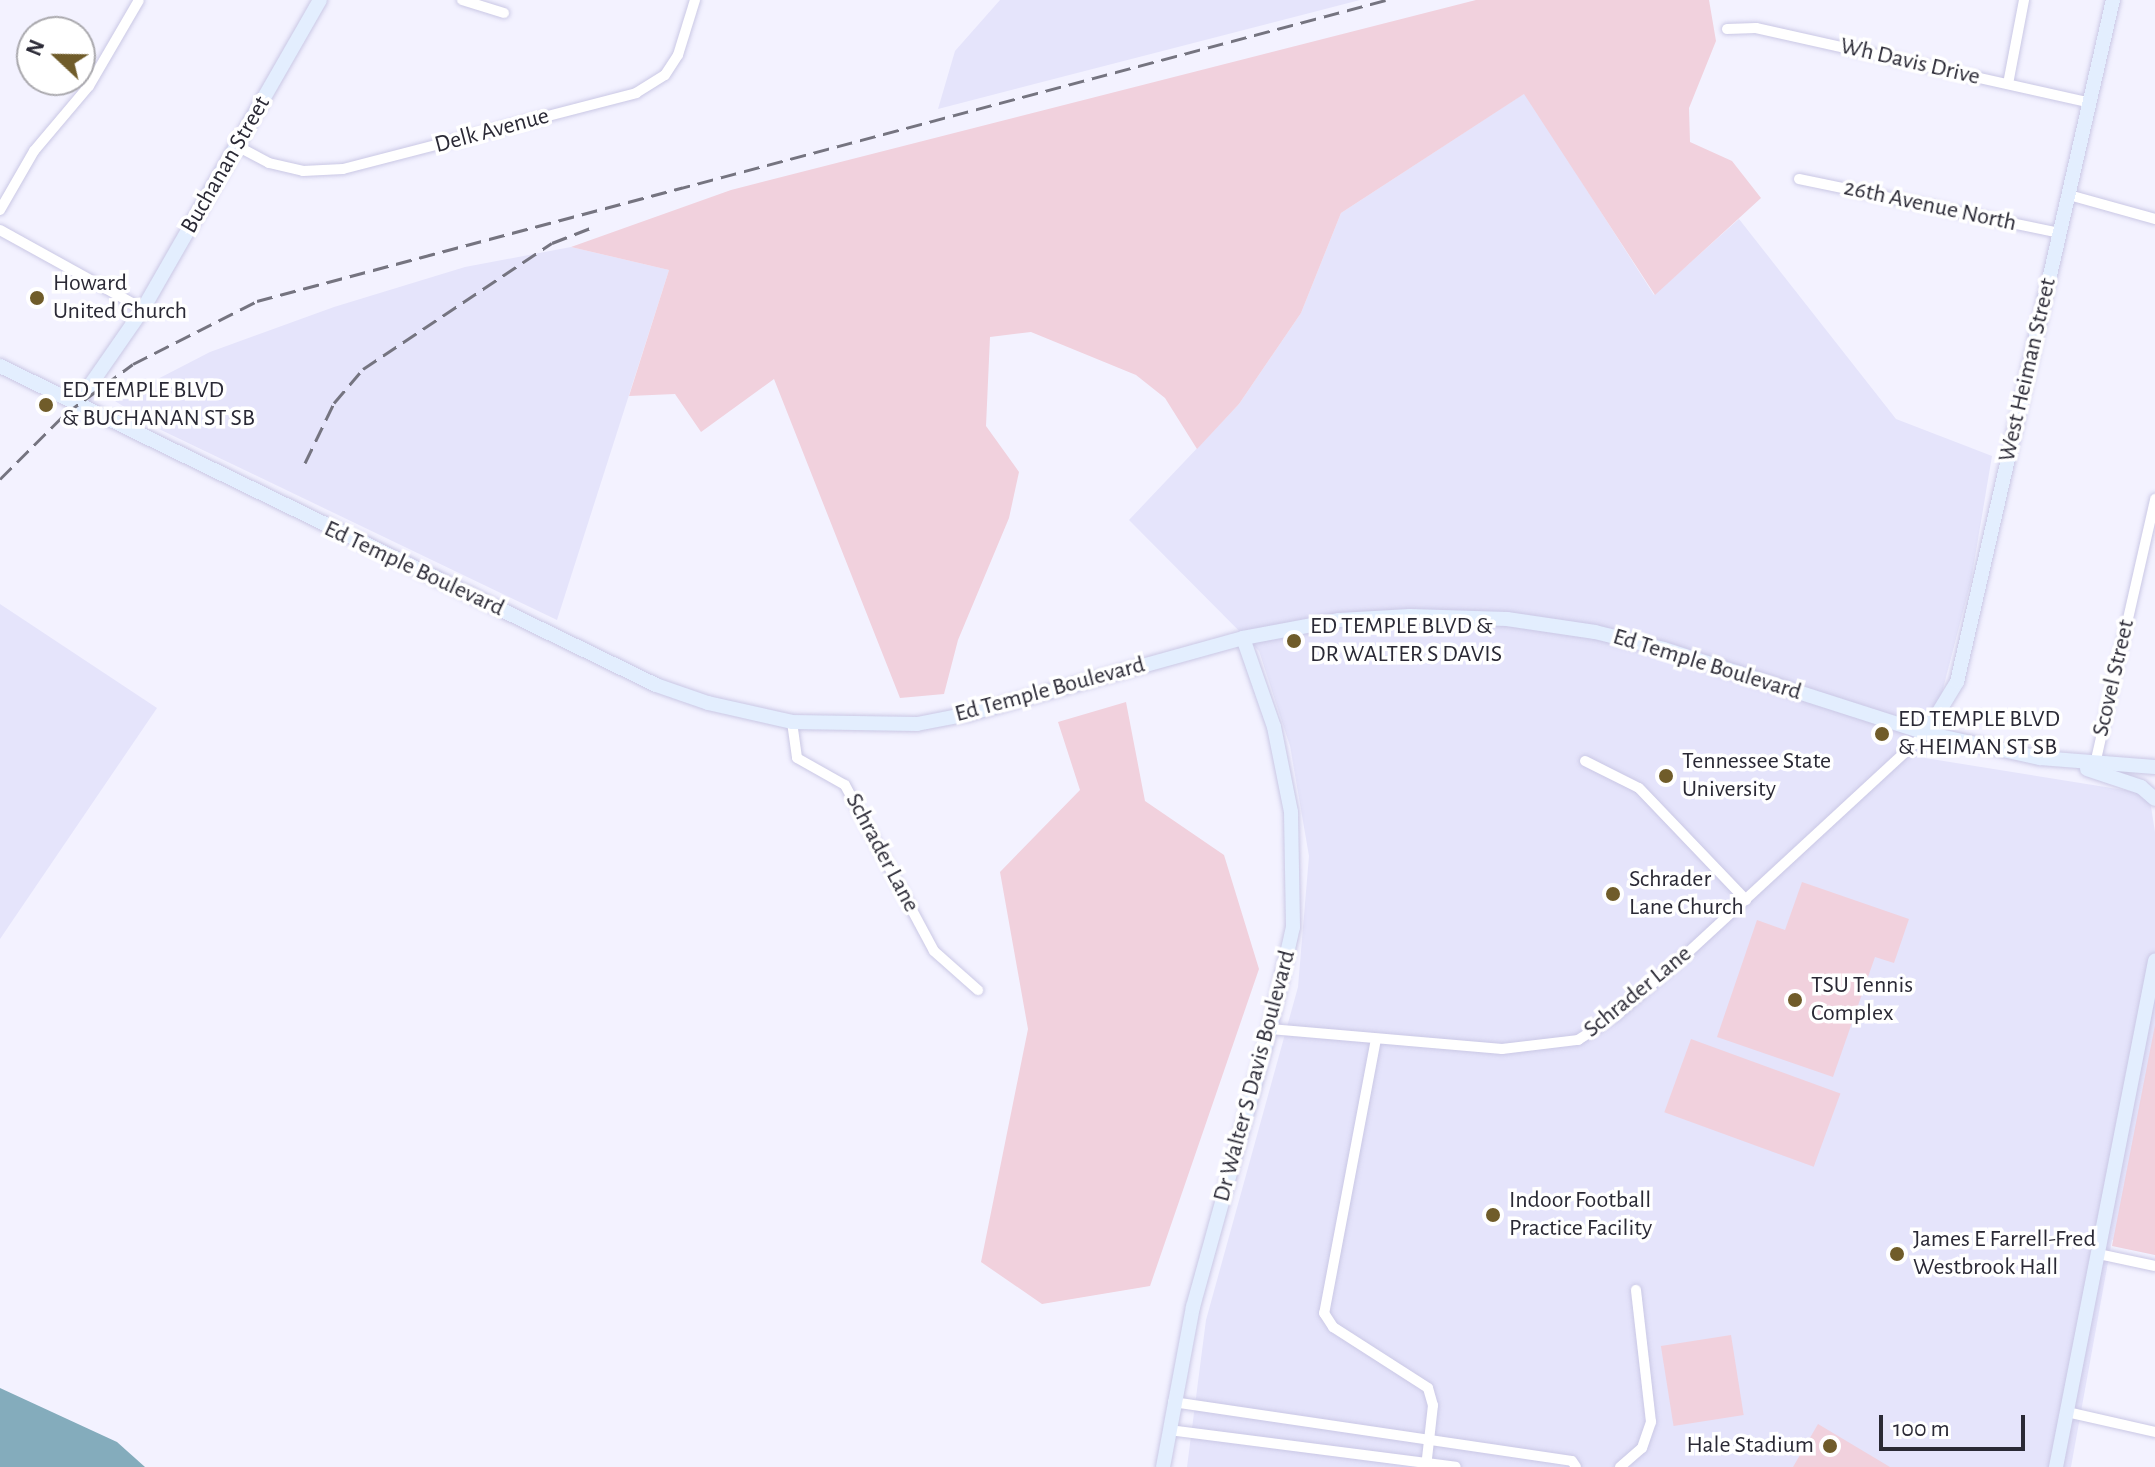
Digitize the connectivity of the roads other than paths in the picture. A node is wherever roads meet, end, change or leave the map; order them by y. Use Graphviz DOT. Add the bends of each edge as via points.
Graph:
graph roads {
  1 [pos="139,0"];
  2 [pos="320,0"];
  3 [pos="462,0"];
  4 [pos="695,0"];
  5 [pos="2024,0"];
  6 [pos="2113,0"];
  7 [pos="504,13"];
  8 [pos="1727,29"];
  9 [pos="2008,84"];
  10 [pos="2091,103"];
  11 [pos="237,146"];
  12 [pos="1799,179"];
  13 [pos="2069,195"];
  14 [pos="0,210"];
  15 [pos="2155,219"];
  16 [pos="0,230"];
  17 [pos="2060,233"];
  18 [pos="143,309"];
  19 [pos="0,366"];
  20 [pos="75,407"];
  21 [pos="2155,499"];
  22 [pos="1243,638"];
  23 [pos="792,722"];
  24 [pos="1926,733"];
  25 [pos="2040,758"];
  26 [pos="1585,761"];
  27 [pos="2095,764"];
  28 [pos="2155,767"];
  29 [pos="2155,799"];
  30 [pos="1746,900"];
  31 [pos="2155,961"];
  32 [pos="978,990"];
  33 [pos="1270,1029"];
  34 [pos="1376,1039"];
  35 [pos="2098,1254"];
  36 [pos="2155,1266"];
  37 [pos="1636,1290"];
  38 [pos="1173,1402"];
  39 [pos="2067,1412"];
  40 [pos="1169,1430"];
  41 [pos="2155,1432"];
  42 [pos="1429,1441"];
  43 [pos="1426,1465"];
  44 [pos="1163,1467"];
  45 [pos="1456,1467"];
  46 [pos="1576,1467"];
  47 [pos="1620,1467"];
  48 [pos="2056,1467"];
  1 -- 14 [label="street" via="89,86 34,151"];
  2 -- 11 [label="main road, Buchanan Street"];
  3 -- 7 [label="street"];
  4 -- 11 [label="street, Delk Avenue" via="678,55 665,75 636,93 343,169 303,171 269,163"];
  5 -- 9 [label="street"];
  6 -- 10 [label="main road, West Heiman Street"];
  8 -- 9 [label="street, Wh Davis Drive" via="1756,28"];
  9 -- 10 [label="street, Wh Davis Drive"];
  10 -- 13 [label="main road, West Heiman Street"];
  11 -- 18 [label="main road, Buchanan Street"];
  12 -- 17 [label="street, 26th Avenue North"];
  13 -- 15 [label="street"];
  13 -- 17 [label="main road, West Heiman Street"];
  16 -- 18 [label="street"];
  17 -- 24 [label="main road, West Heiman Street" via="1957,682"];
  18 -- 20 [label="main road, Buchanan Street"];
  19 -- 20 [label="main road, Ed Temple Boulevard"];
  20 -- 23 [label="main road, Ed Temple Boulevard" via="656,685"];
  21 -- 27 [label="street, Scovel Street"];
  22 -- 23 [label="main road, Ed Temple Boulevard" via="917,724"];
  22 -- 24 [label="main road, Ed Temple Boulevard" via="1339,620 1410,616 1550,624 1664,649"];
  22 -- 33 [label="main road, Dr Walter S Davis Boulevard" via="1274,727 1291,812 1293,927"];
  23 -- 32 [label="street, Schrader Lane" via="797,758 845,785 934,951"];
  24 -- 25 [label="main road, Ed Temple Boulevard"];
  24 -- 30 [label="street, Schrader Lane"];
  25 -- 27 [label="main road, Ed Temple Boulevard"];
  25 -- 29 [label="main road" via="2141,787"];
  26 -- 30 [label="street" via="1639,788"];
  27 -- 28 [label="main road, Ed Temple Boulevard"];
  30 -- 34 [label="street, Schrader Lane" via="1617,1015 1578,1040 1511,1049"];
  31 -- 35 [label="main road"];
  33 -- 34 [label="street, Schrader Lane"];
  33 -- 38 [label="main road, Dr Walter S Davis Boulevard" via="1193,1307"];
  34 -- 42 [label="street" via="1324,1313 1333,1327 1426,1385 1433,1399"];
  35 -- 36 [label="street"];
  35 -- 39 [label="main road"];
  37 -- 47 [label="street" via="1651,1422 1642,1448"];
  38 -- 40 [label="main road, Dr Walter S Davis Boulevard"];
  38 -- 42 [label="street"];
  39 -- 41 [label="street"];
  39 -- 48 [label="main road"];
  40 -- 43 [label="street"];
  40 -- 44 [label="main road, Dr Walter S Davis Boulevard"];
  42 -- 43 [label="street"];
  42 -- 46 [label="street" via="1572,1461"];
  43 -- 45 [label="street"];
}
